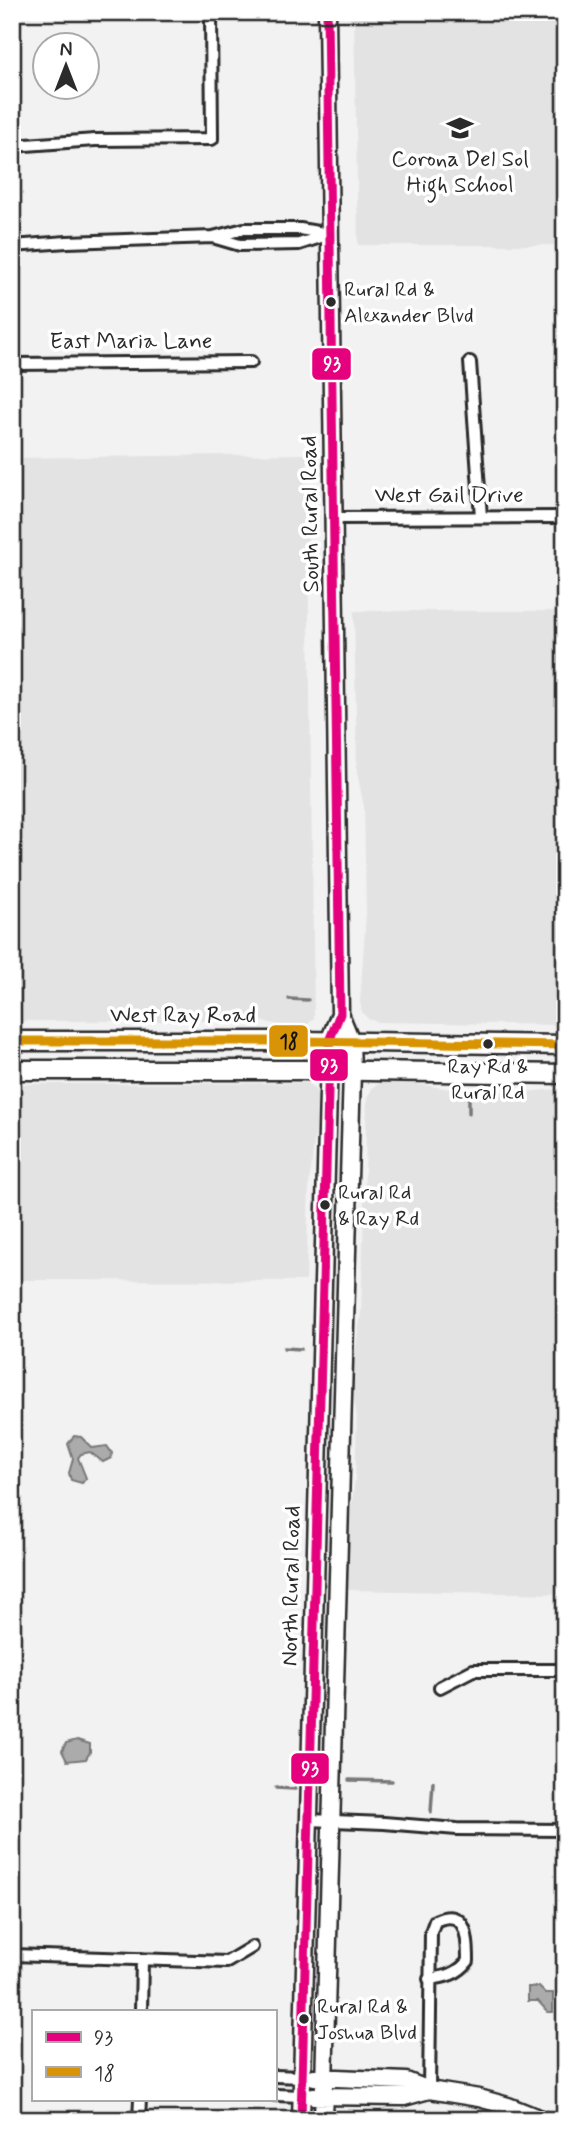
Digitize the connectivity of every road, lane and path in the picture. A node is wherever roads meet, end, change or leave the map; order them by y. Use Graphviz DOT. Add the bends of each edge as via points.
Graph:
graph roads {
  1 [pos="211,12"];
  2 [pos="327,12"];
  3 [pos="12,146"];
  4 [pos="329,234"];
  5 [pos="12,246"];
  6 [pos="251,362"];
  7 [pos="470,362"];
  8 [pos="12,364"];
  9 [pos="565,516"];
  10 [pos="481,517"];
  11 [pos="333,519"];
  12 [pos="340,1014"];
  13 [pos="12,1041"];
  14 [pos="565,1045"];
  15 [pos="329,1055"];
  16 [pos="352,1055"];
  17 [pos="12,1070"];
  18 [pos="565,1074"];
  19 [pos="565,1670"];
  20 [pos="440,1687"];
  21 [pos="309,1820"];
  22 [pos="332,1821"];
  23 [pos="565,1830"];
  24 [pos="252,1947"];
  25 [pos="12,1955"];
  26 [pos="142,1959"];
  27 [pos="429,1979"];
  28 [pos="141,2010"];
  29 [pos="276,2076"];
  30 [pos="302,2077"];
  31 [pos="325,2077"];
  32 [pos="429,2090"];
  33 [pos="276,2095"];
  34 [pos="302,2096"];
  35 [pos="324,2096"];
  36 [pos="140,2100"];
  37 [pos="139,2120"];
  38 [pos="301,2120"];
  39 [pos="323,2120"];
  40 [pos="543,2120"];
  1 -- 3 [label="street" via="212,139"];
  2 -- 4 [label="main road, South Rural Road"];
  4 -- 5 [label="street" via="244,229 213,237"];
  4 -- 11 [label="main road, South Rural Road"];
  6 -- 8 [label="street, East Maria Lane"];
  7 -- 10 [label="street"];
  9 -- 10 [label="street, West Gail Drive"];
  10 -- 11 [label="street, West Gail Drive"];
  11 -- 12 [label="main road, South Rural Road"];
  12 -- 15 [label="main road, South Rural Road"];
  12 -- 16 [label="main road, South Rural Road"];
  13 -- 15 [label="main road, West Ray Road"];
  14 -- 16 [label="main road, West Ray Road"];
  15 -- 16 [label="main road, West Ray Road"];
  15 -- 16 [label="main road, West Ray Road"];
  15 -- 17 [label="main road, West Ray Road"];
  15 -- 21 [label="main road, North Rural Road"];
  16 -- 18 [label="main road, West Ray Road"];
  16 -- 22 [label="main road, North Rural Road"];
  19 -- 20 [label="street" via="473,1670"];
  21 -- 22 [label="street"];
  21 -- 30 [label="main road, North Rural Road"];
  22 -- 23 [label="street"];
  22 -- 31 [label="main road, North Rural Road"];
  24 -- 26 [label="street" via="227,1962"];
  25 -- 26 [label="street"];
  26 -- 28 [label="street"];
  27 -- 27 [label="street" via="451,1975 468,1961 468,1936 457,1920 445,1917 435,1921"];
  27 -- 32 [label="street"];
  29 -- 30 [label="street"];
  30 -- 31 [label="main road"];
  30 -- 34 [label="main road, North Rural Road"];
  31 -- 32 [label="main road" via="405,2081"];
  31 -- 35 [label="main road, North Rural Road"];
  32 -- 35 [label="main road" via="404,2097"];
  32 -- 40 [label="main road" via="480,2098"];
  33 -- 34 [label="street"];
  34 -- 35 [label="main road"];
  34 -- 38 [label="main road, North Rural Road"];
  35 -- 39 [label="main road, North Rural Road"];
  36 -- 37 [label="street"];
}
